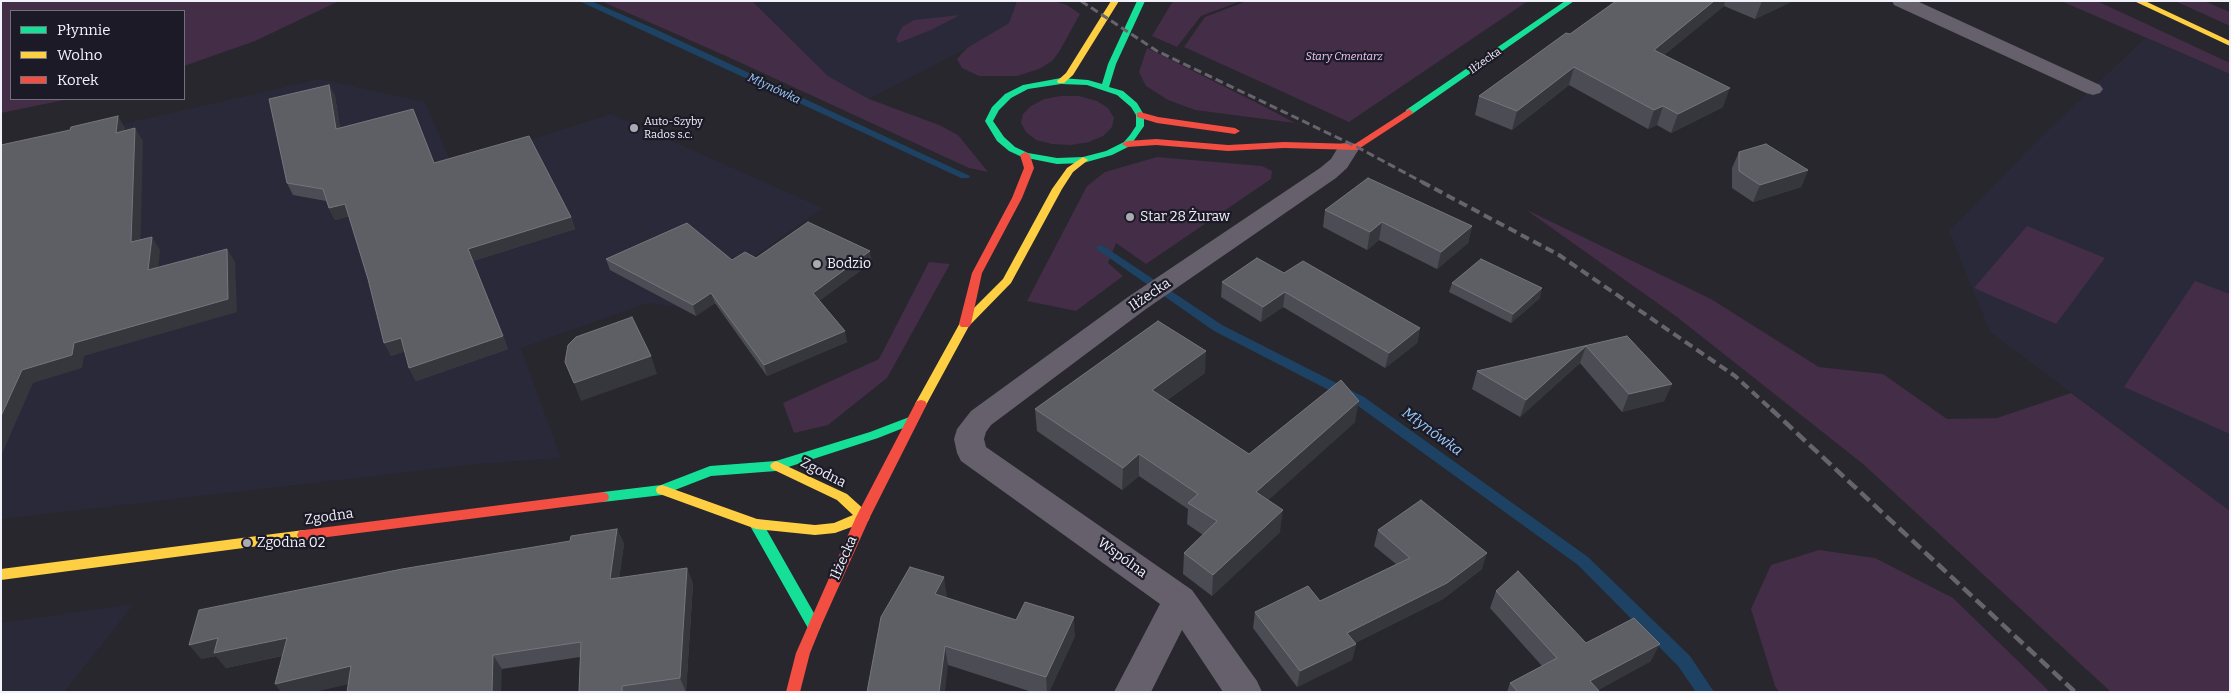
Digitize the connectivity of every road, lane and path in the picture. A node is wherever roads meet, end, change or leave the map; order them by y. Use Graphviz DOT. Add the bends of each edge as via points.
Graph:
graph roads {
  1 [pos="1115,1"];
  2 [pos="1141,1"];
  3 [pos="1570,1"];
  4 [pos="1901,1"];
  5 [pos="2138,1"];
  6 [pos="2230,44"];
  7 [pos="1060,81"];
  8 [pos="1105,87"];
  9 [pos="2093,89"];
  10 [pos="1140,115"];
  11 [pos="1127,144"];
  12 [pos="1284,145"];
  13 [pos="1348,148"];
  14 [pos="1025,155"];
  15 [pos="1083,160"];
  16 [pos="965,324"];
  17 [pos="912,420"];
  18 [pos="972,453"];
  19 [pos="776,466"];
  20 [pos="662,490"];
  21 [pos="863,517"];
  22 [pos="756,524"];
  23 [pos="1,576"];
  24 [pos="1180,600"];
  25 [pos="814,626"];
  26 [pos="793,692"];
  27 [pos="1132,692"];
  28 [pos="1244,692"];
  1 -- 7 [label="street" via="1069,75"];
  2 -- 8 [label="street"];
  3 -- 13 [label="street, Iłżecka" via="1364,144"];
  4 -- 9 [label="street"];
  5 -- 6 [label="street"];
  7 -- 8 [label="street"];
  7 -- 14 [label="street" via="1026,88 1008,96 989,121 1000,139"];
  8 -- 10 [label="street" via="1120,93"];
  10 -- 11 [label="street" via="1140,126"];
  10 -- 12 [label="street, Iłżecka" via="1232,130"];
  11 -- 12 [label="street, Iłżecka" via="1156,142 1228,148"];
  11 -- 15 [label="street"];
  12 -- 13 [label="street, Iłżecka"];
  13 -- 18 [label="street, Iłżecka" via="1328,173 1137,303 981,418 969,439"];
  14 -- 15 [label="street" via="1057,161"];
  14 -- 16 [label="street, Iłżecka" via="1029,168 1017,198 977,273"];
  15 -- 16 [label="street, Iłżecka" via="1070,170 1057,189 1007,282"];
  16 -- 17 [label="street, Iłżecka"];
  17 -- 19 [label="street, Zgodna"];
  17 -- 21 [label="street, Iłżecka"];
  18 -- 24 [label="street, Wspólna"];
  19 -- 20 [label="street, Zgodna" via="710,471"];
  19 -- 21 [label="street, Zgodna" via="842,498"];
  20 -- 22 [label="street, Zgodna"];
  20 -- 23 [label="street, Zgodna" via="511,507"];
  21 -- 22 [label="street, Zgodna" via="835,528 815,530"];
  21 -- 25 [label="street, Iłżecka"];
  22 -- 25 [label="street"];
  24 -- 27 [label="street"];
  24 -- 28 [label="street, Wspólna"];
  25 -- 26 [label="street, Iłżecka"];
}
